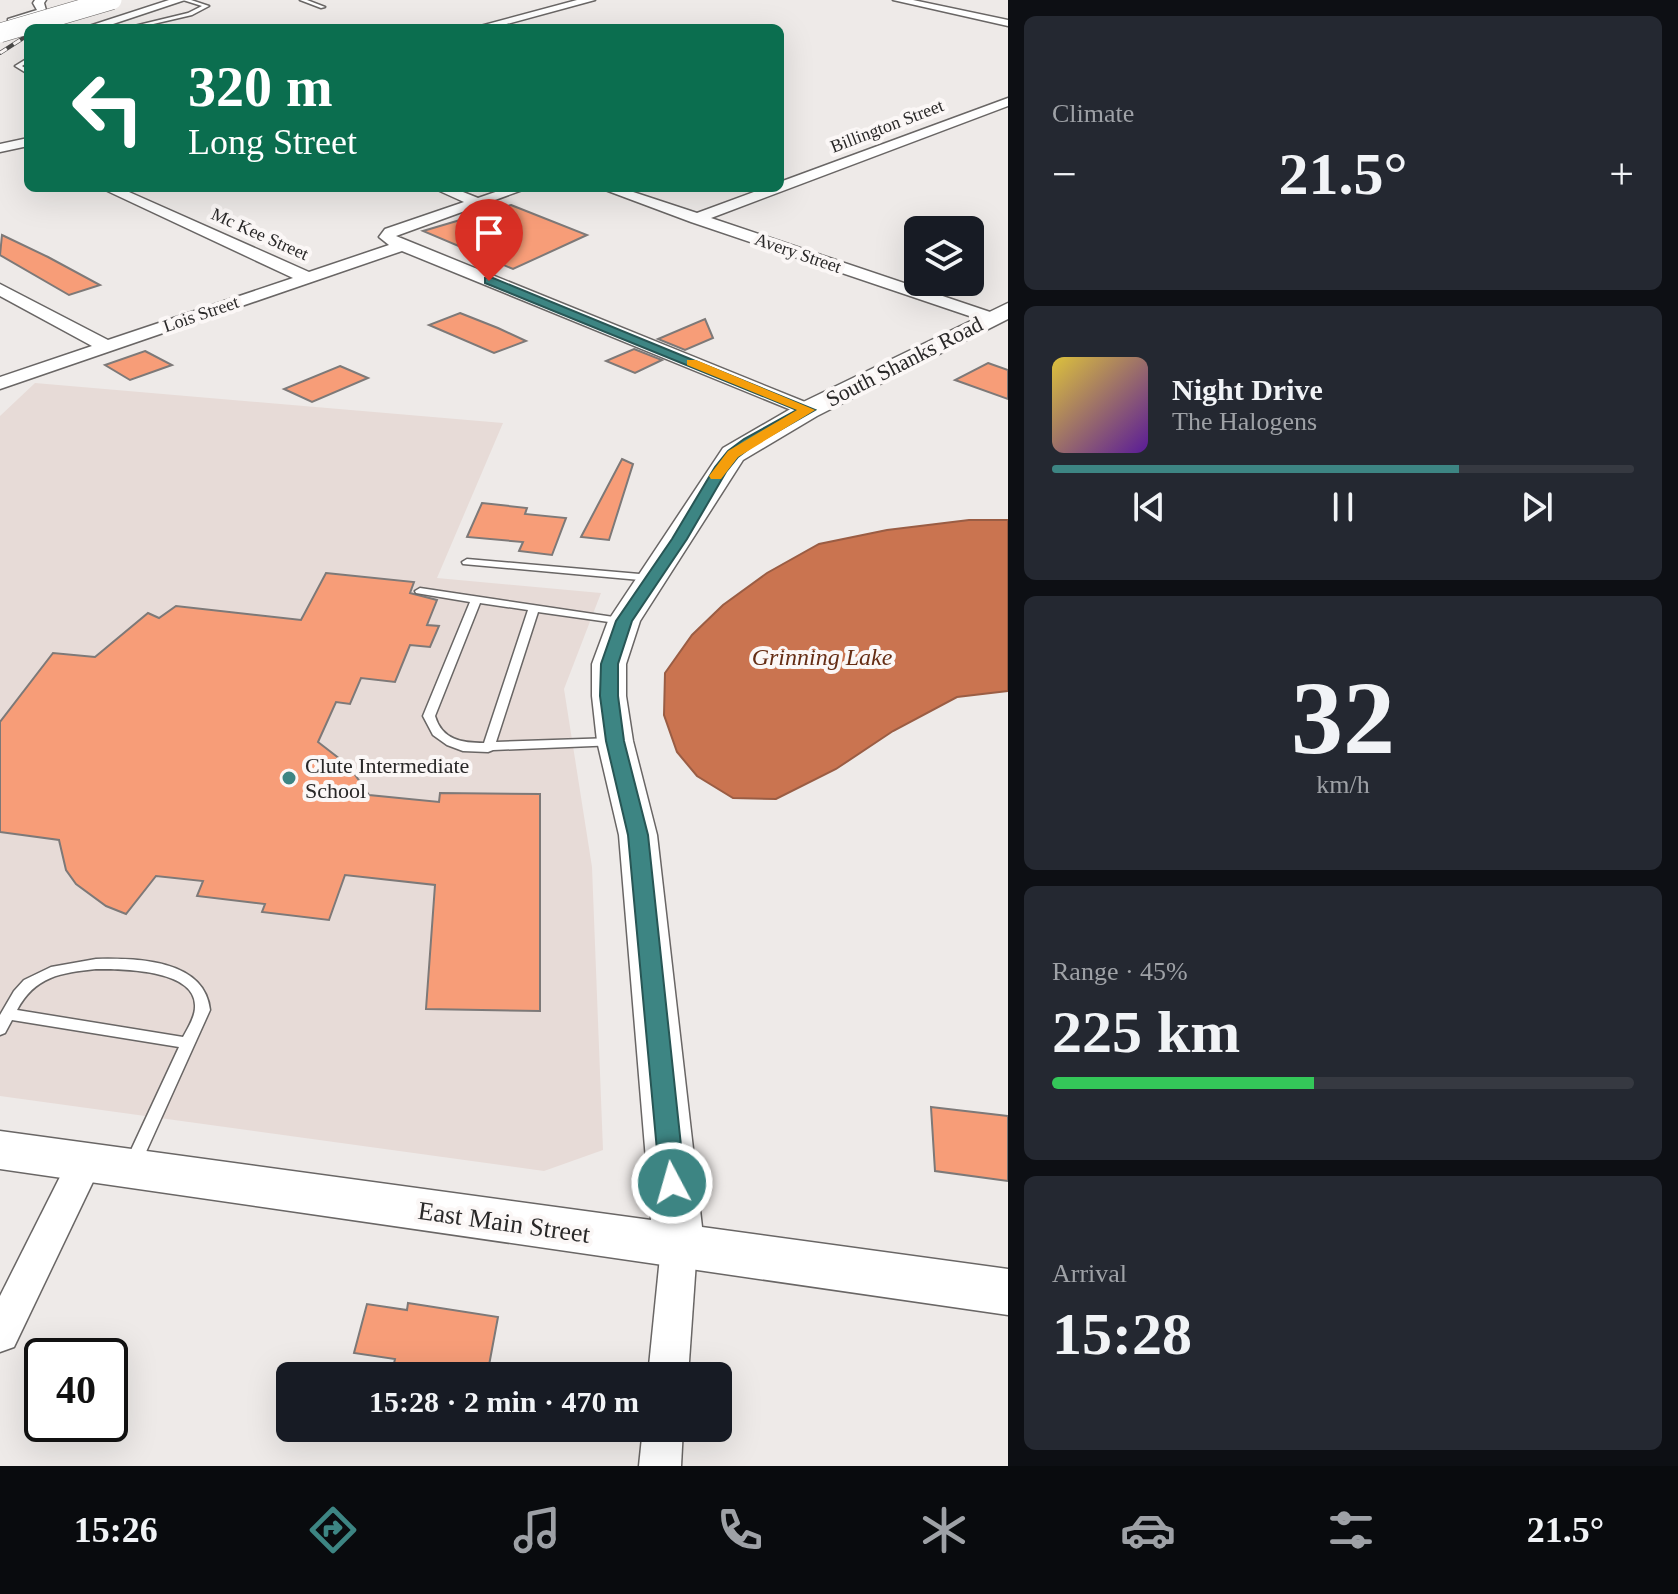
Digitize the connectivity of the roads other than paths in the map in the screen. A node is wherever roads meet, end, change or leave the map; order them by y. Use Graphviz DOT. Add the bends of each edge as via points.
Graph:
graph roads {
  1 [pos="112,0"];
  2 [pos="182,0"];
  3 [pos="302,0"];
  4 [pos="590,0"];
  5 [pos="898,0"];
  6 [pos="949,0"];
  7 [pos="42,6"];
  8 [pos="323,7"];
  9 [pos="929,7"];
  10 [pos="106,23"];
  11 [pos="1008,23"];
  12 [pos="31,24"];
  13 [pos="103,24"];
  14 [pos="110,24"];
  15 [pos="145,24"];
  16 [pos="495,24"];
  17 [pos="0,25"];
  18 [pos="24,26"];
  19 [pos="0,33"];
  20 [pos="1008,102"];
  21 [pos="24,143"];
  22 [pos="0,148"];
  23 [pos="784,186"];
  24 [pos="117,192"];
  25 [pos="450,192"];
  26 [pos="508,192"];
  27 [pos="618,192"];
  28 [pos="768,192"];
  29 [pos="476,202"];
  30 [pos="696,219"];
  31 [pos="402,246"];
  32 [pos="308,278"];
  33 [pos="0,289"];
  34 [pos="993,321"];
  35 [pos="106,346"];
  36 [pos="0,383"];
  37 [pos="808,410"];
  38 [pos="467,562"];
  39 [pos="654,578"];
  40 [pos="420,591"];
  41 [pos="476,600"];
  42 [pos="534,608"];
  43 [pos="624,621"];
  44 [pos="615,741"];
  45 [pos="488,748"];
  46 [pos="8,1014"];
  47 [pos="0,1029"];
  48 [pos="188,1043"];
  49 [pos="0,1150"];
  50 [pos="107,1166"];
  51 [pos="679,1247"];
  52 [pos="1008,1292"];
  53 [pos="0,1335"];
  54 [pos="669,1362"];
  55 [pos="662,1442"];
  56 [pos="660,1466"];
  1 -- 12 [label="main road, bridge"];
  2 -- 10 [label="street"];
  2 -- 15 [label="lane" via="207,6"];
  3 -- 8 [label="lane"];
  4 -- 16 [label="street"];
  5 -- 9 [label="street"];
  6 -- 9 [label="street"];
  7 -- 17 [label="street"];
  9 -- 11 [label="street"];
  10 -- 13 [label="street"];
  10 -- 14 [label="lane"];
  18 -- 19 [label="main road, bridge"];
  20 -- 23 [label="street, Billington Street"];
  21 -- 22 [label="street"];
  24 -- 32 [label="street, Mc Kee Street"];
  25 -- 29 [label="street"];
  26 -- 29 [label="street"];
  27 -- 30 [label="street, Avery Street"];
  28 -- 30 [label="street, Billington Street"];
  29 -- 31 [label="street" via="390,232 387,237"];
  30 -- 34 [label="street, Avery Street"];
  31 -- 32 [label="street, Lois Street"];
  31 -- 37 [label="street"];
  32 -- 35 [label="street, Lois Street"];
  33 -- 35 [label="street"];
  34 -- 37 [label="street, South Shanks Road"];
  35 -- 36 [label="street, Lois Street"];
  37 -- 39 [label="street, South Shanks Road" via="733,454"];
  38 -- 39 [label="lane"];
  39 -- 43 [label="street, South Shanks Road"];
  40 -- 41 [label="lane"];
  41 -- 42 [label="lane"];
  41 -- 45 [label="lane" via="429,716 431,727 445,740"];
  42 -- 43 [label="lane"];
  42 -- 45 [label="lane"];
  43 -- 44 [label="street, South Shanks Road" via="609,664"];
  44 -- 45 [label="lane"];
  44 -- 51 [label="street, South Shanks Road" via="638,835"];
  46 -- 47 [label="lane"];
  46 -- 48 [label="lane"];
  46 -- 48 [label="lane" via="21,990 59,969 133,964 188,981 201,994 203,1010"];
  48 -- 50 [label="lane"];
  49 -- 50 [label="street, East Main Street"];
  50 -- 51 [label="street, East Main Street"];
  50 -- 53 [label="street"];
  51 -- 52 [label="street, East Main Street"];
  51 -- 54 [label="street"];
  55 -- 56 [label="street"];
}
